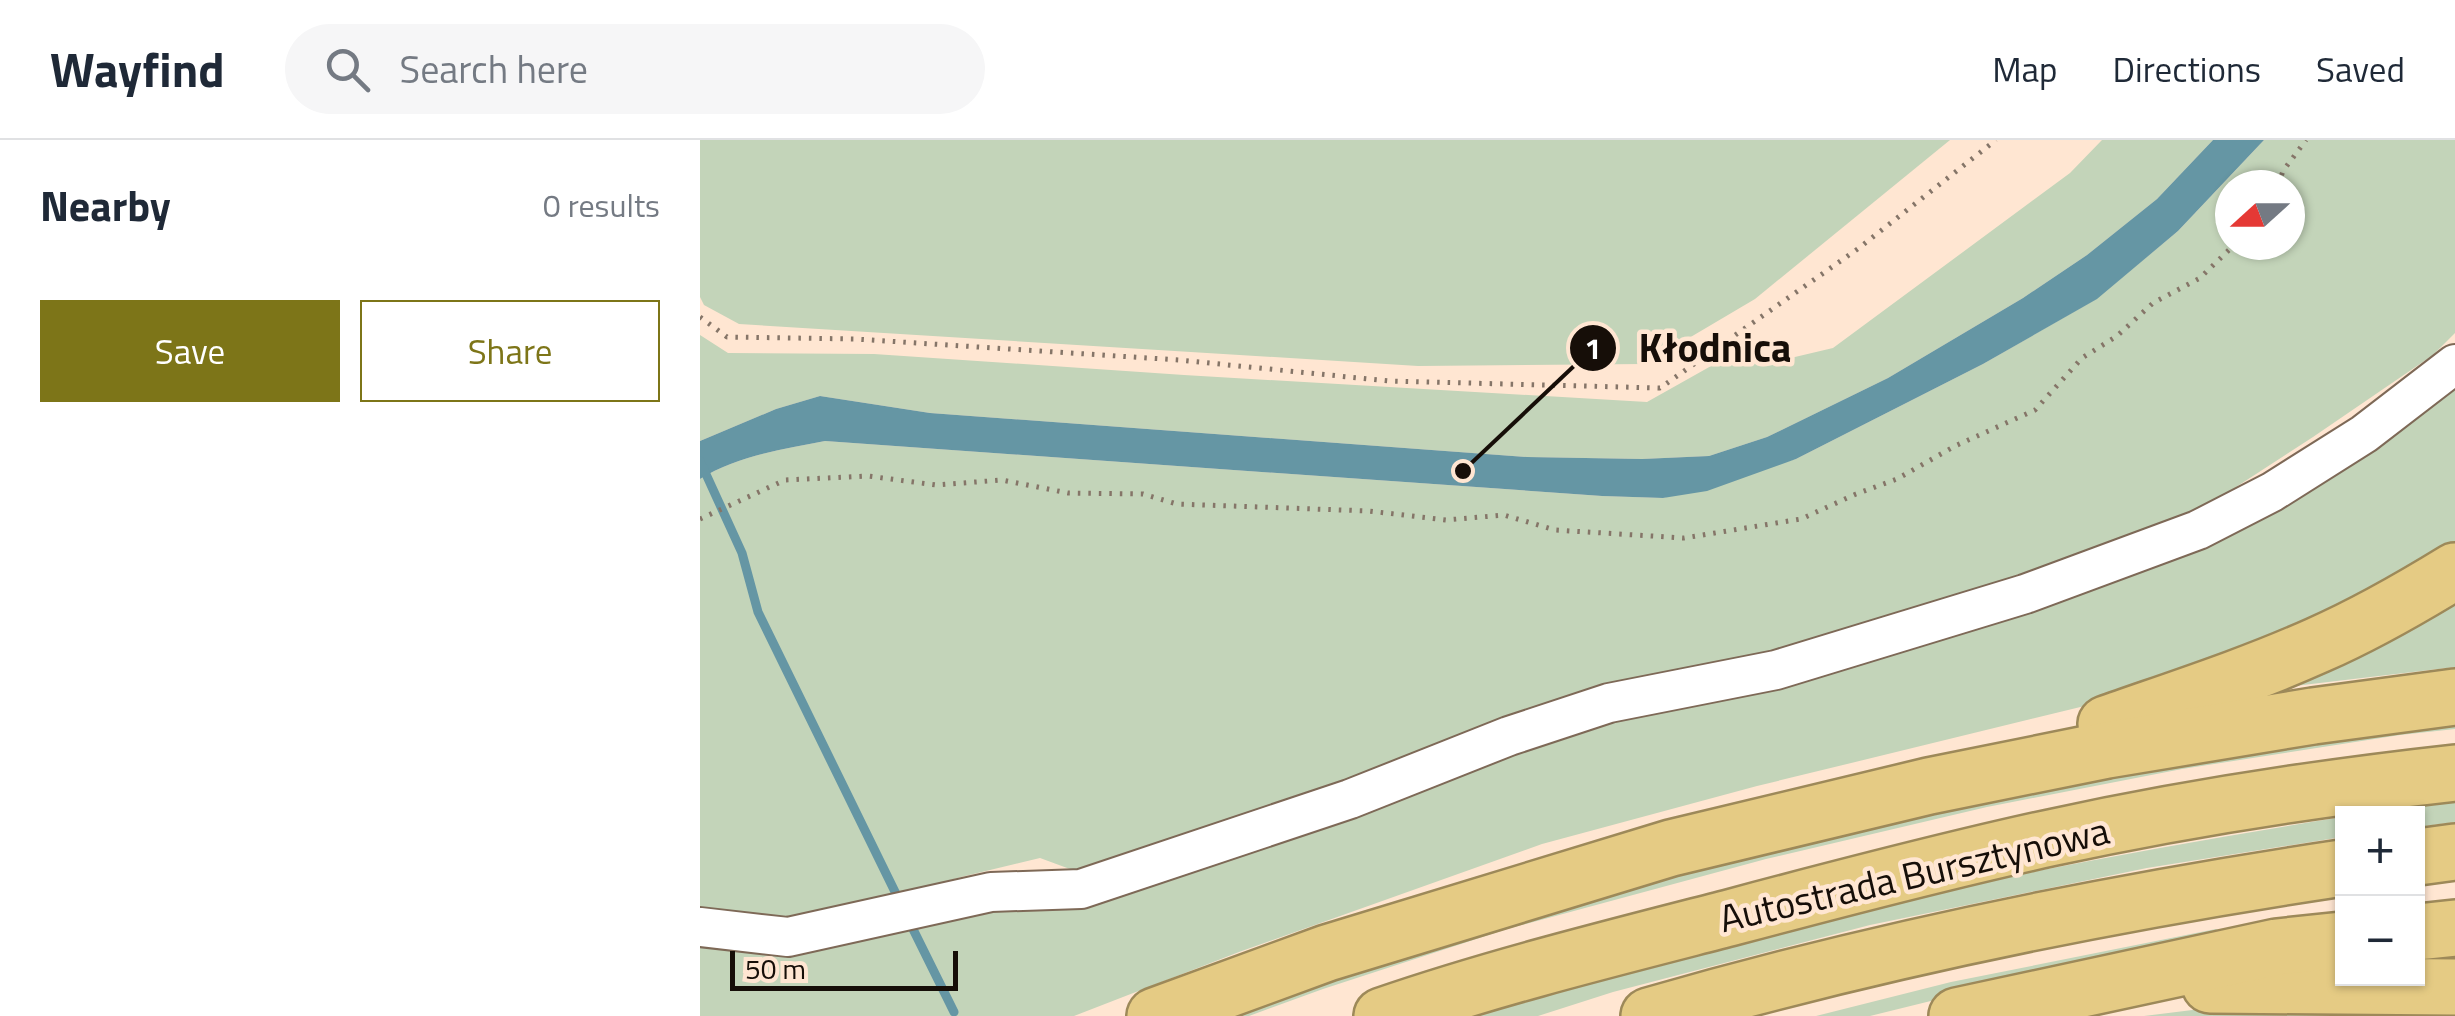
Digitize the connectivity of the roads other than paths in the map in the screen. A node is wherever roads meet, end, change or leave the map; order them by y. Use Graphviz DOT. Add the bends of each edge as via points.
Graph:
graph roads {
  1 [pos="2455,364"];
  2 [pos="2455,571"];
  3 [pos="2455,697"];
  4 [pos="2455,773"];
  5 [pos="1929,786"];
  6 [pos="2455,852"];
  7 [pos="2425,856"];
  8 [pos="2335,869"];
  9 [pos="700,927"];
  10 [pos="2455,928"];
  11 [pos="2425,931"];
  12 [pos="2335,941"];
  13 [pos="2102,985"];
  14 [pos="2455,987"];
  15 [pos="1155,1016"];
  16 [pos="1382,1016"];
  17 [pos="1649,1016"];
  18 [pos="1957,1016"];
  1 -- 9 [label="lane" via="2364,434 2272,492 2198,530 2025,594 1776,670 1609,703 1081,889 991,892 788,937"];
  2 -- 5 [label="highway" via="2319,645"];
  3 -- 5 [label="highway" via="2107,750"];
  4 -- 16 [label="highway, Autostrada Bursztynowa" via="2050,838 1616,947"];
  5 -- 15 [label="highway" via="1672,848 1327,953"];
  6 -- 7 [label="highway"];
  8 -- 17 [label="highway, Autostrada Bursztynowa" via="2046,918"];
  10 -- 11 [label="highway"];
  12 -- 13 [label="highway" via="2277,946"];
  13 -- 14 [label="highway"];
  13 -- 18 [label="highway"];
}
